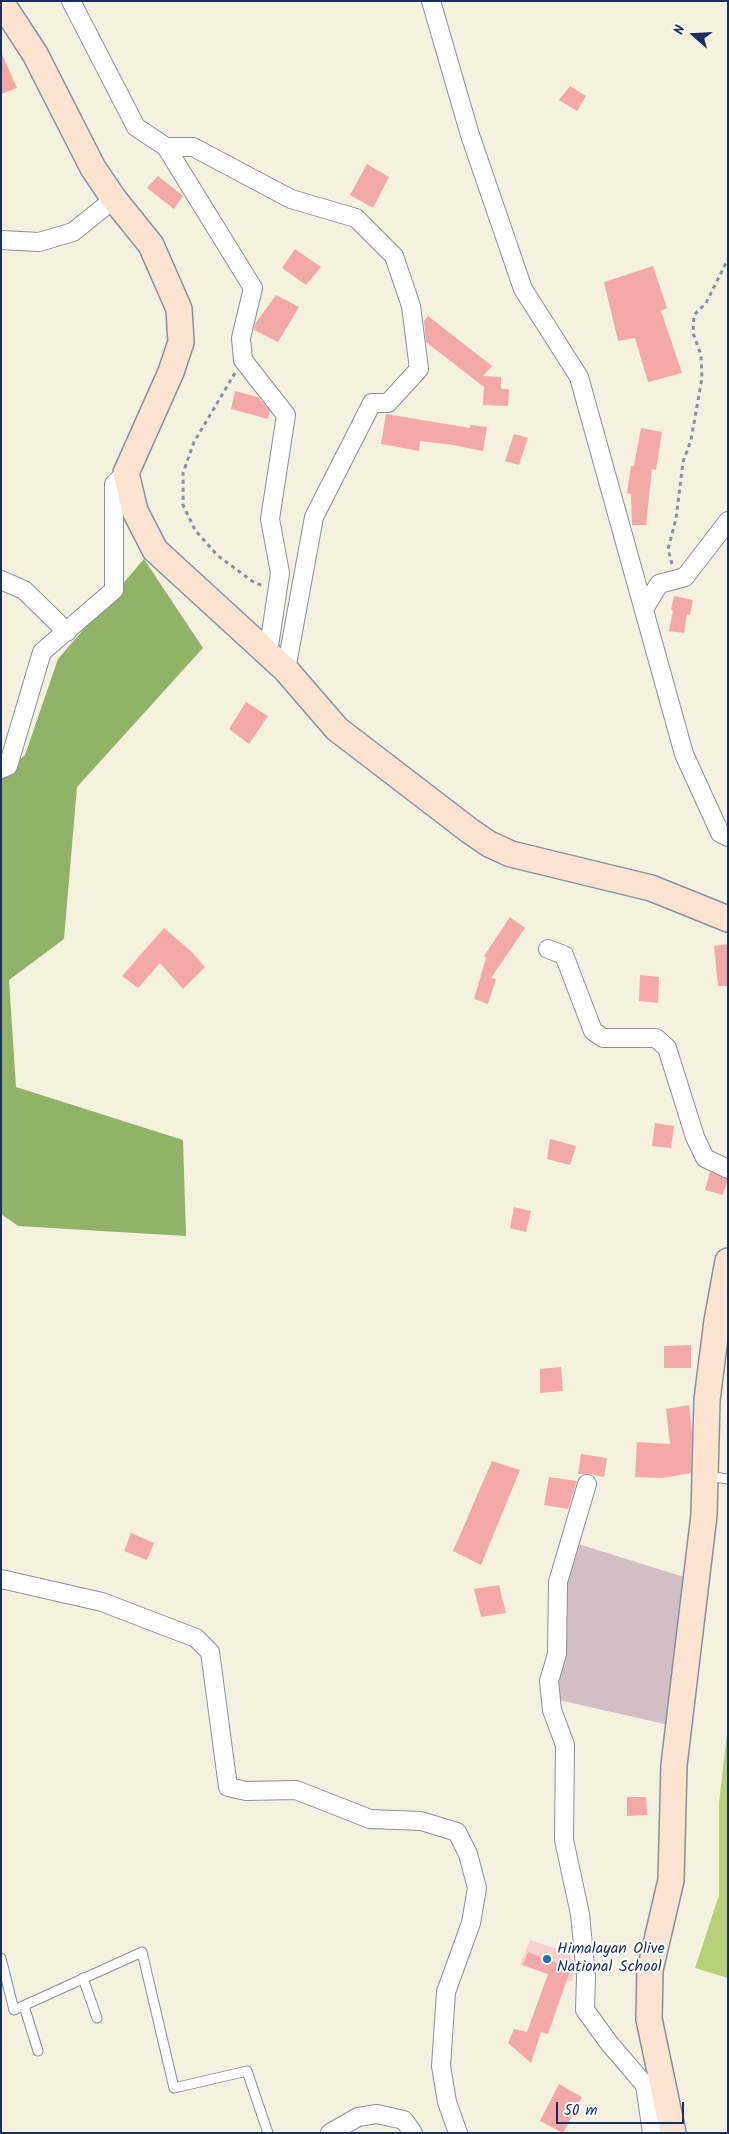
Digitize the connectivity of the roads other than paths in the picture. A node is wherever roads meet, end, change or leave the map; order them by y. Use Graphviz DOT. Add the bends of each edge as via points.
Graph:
graph roads {
  1 [pos="71,1"];
  2 [pos="431,1"];
  3 [pos="1,2"];
  4 [pos="166,147"];
  5 [pos="114,199"];
  6 [pos="1,240"];
  7 [pos="126,473"];
  8 [pos="728,521"];
  9 [pos="1,580"];
  10 [pos="644,609"];
  11 [pos="67,632"];
  12 [pos="268,653"];
  13 [pos="286,670"];
  14 [pos="1,769"];
  15 [pos="728,836"];
  16 [pos="728,919"];
  17 [pos="548,949"];
  18 [pos="728,1169"];
  19 [pos="728,1261"];
  20 [pos="717,1477"];
  21 [pos="587,1484"];
  22 [pos="1,1579"];
  23 [pos="1,1958"];
  24 [pos="4,1978"];
  25 [pos="83,1978"];
  26 [pos="24,2006"];
  27 [pos="97,2018"];
  28 [pos="38,2051"];
  29 [pos="268,2133"];
  30 [pos="330,2133"];
  31 [pos="413,2133"];
  32 [pos="458,2133"];
  33 [pos="652,2133"];
  34 [pos="673,2133"];
  1 -- 4 [label="street" via="136,127"];
  2 -- 10 [label="street" via="470,135 523,288 579,377"];
  3 -- 5 [label="main road" via="35,54 93,168"];
  4 -- 12 [label="street" via="253,288 241,338 243,360 286,415 270,519 280,573"];
  4 -- 13 [label="street" via="192,146 291,199 356,218 394,256 411,306 418,369 388,403 372,403 314,517"];
  5 -- 6 [label="street" via="73,232 39,242"];
  5 -- 7 [label="main road" via="151,245 179,309 181,342"];
  7 -- 11 [label="street" via="114,484 114,590"];
  7 -- 12 [label="main road" via="136,511 154,550"];
  8 -- 10 [label="street" via="685,577 660,584"];
  9 -- 11 [label="street" via="24,590"];
  10 -- 15 [label="street" via="684,754 720,833"];
  11 -- 14 [label="street" via="42,652 8,766"];
  12 -- 13 [label="main road"];
  13 -- 16 [label="main road" via="337,729 490,844 511,854 651,888"];
  17 -- 18 [label="street" via="564,955 593,1031 603,1038 656,1038 667,1048 694,1136 705,1158"];
  19 -- 20 [label="main road" via="716,1321 707,1400"];
  20 -- 34 [label="main road" via="703,1524 674,1764 671,1880 650,1970 649,2019"];
  21 -- 33 [label="street" via="558,1582 557,1654 549,1681 552,1710 564,1745 564,1840 580,1914 586,1976 585,2010 645,2085"];
  22 -- 32 [label="street" via="102,1602 196,1638 210,1652 228,1787 246,1791 296,1790 370,1819 421,1821 457,1832 468,1854 477,1888 471,1924 446,1992 440,2066 447,2102"];
  23 -- 24 [label="lane"];
  24 -- 26 [label="lane" via="14,2010"];
  25 -- 26 [label="lane"];
  25 -- 27 [label="lane"];
  25 -- 29 [label="lane" via="142,1952 174,2088 247,2071"];
  26 -- 28 [label="lane"];
  30 -- 31 [label="street" via="358,2117 377,2114 404,2120"];
}
